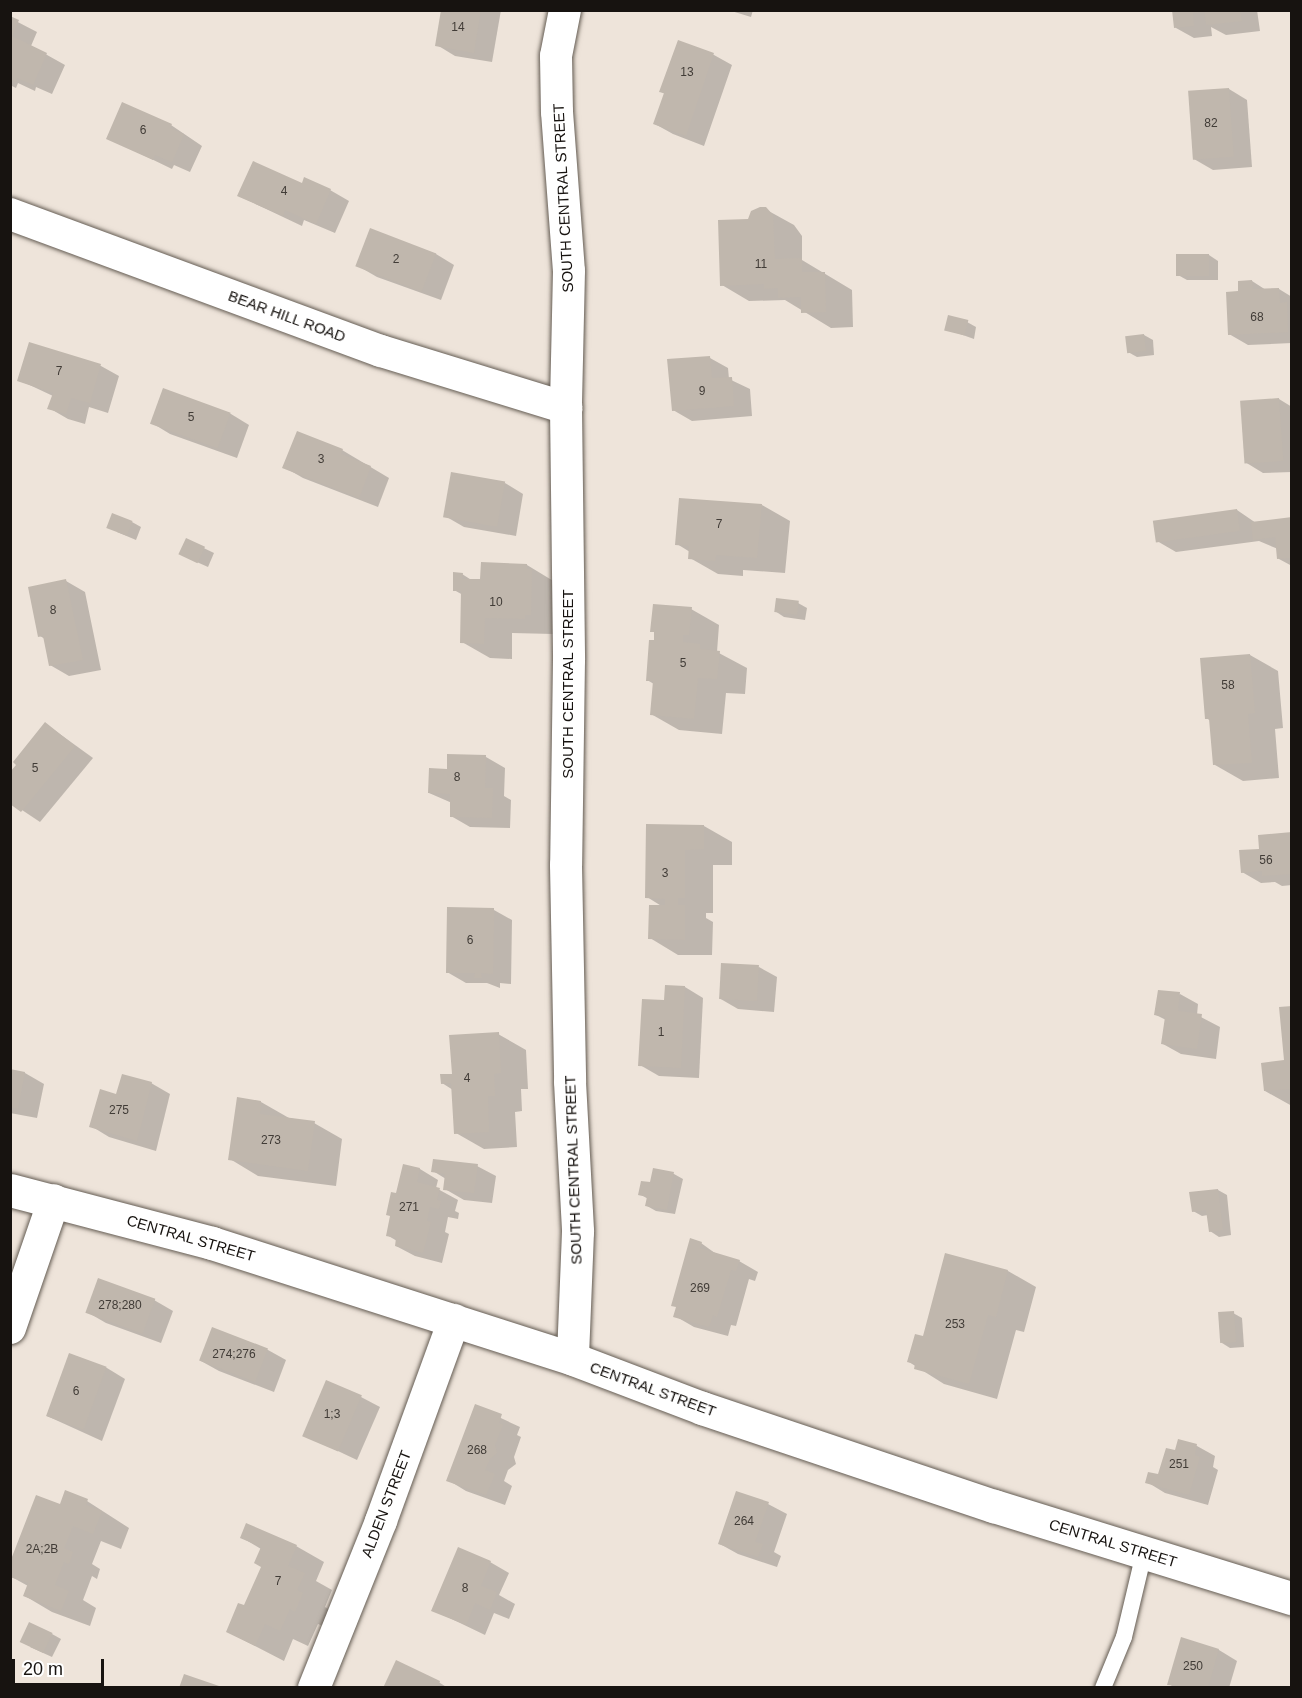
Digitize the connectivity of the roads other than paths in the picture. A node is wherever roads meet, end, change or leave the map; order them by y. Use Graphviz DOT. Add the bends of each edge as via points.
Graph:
graph roads {
  1 [pos="565,10"];
  2 [pos="10,214"];
  3 [pos="566,408"];
  4 [pos="10,1190"];
  5 [pos="54,1200"];
  6 [pos="454,1320"];
  7 [pos="10,1328"];
  8 [pos="573,1359"];
  9 [pos="1144,1553"];
  10 [pos="1292,1598"];
  11 [pos="314,1688"];
  12 [pos="1103,1688"];
  1 -- 3 [label="street, SOUTH CENTRAL STREET" via="556,56 569,271"];
  2 -- 3 [label="street, BEAR HILL ROAD" via="381,351"];
  3 -- 8 [label="street, SOUTH CENTRAL STREET" via="566,865 570,1082 578,1232"];
  4 -- 5 [label="street, CENTRAL STREET"];
  5 -- 6 [label="street, CENTRAL STREET" via="212,1242"];
  5 -- 7 [label="street"];
  6 -- 8 [label="street, CENTRAL STREET"];
  6 -- 11 [label="street, ALDEN STREET" via="381,1521"];
  8 -- 9 [label="street, CENTRAL STREET" via="702,1408"];
  9 -- 10 [label="street, CENTRAL STREET"];
  9 -- 12 [label="lane" via="1124,1637"];
}
